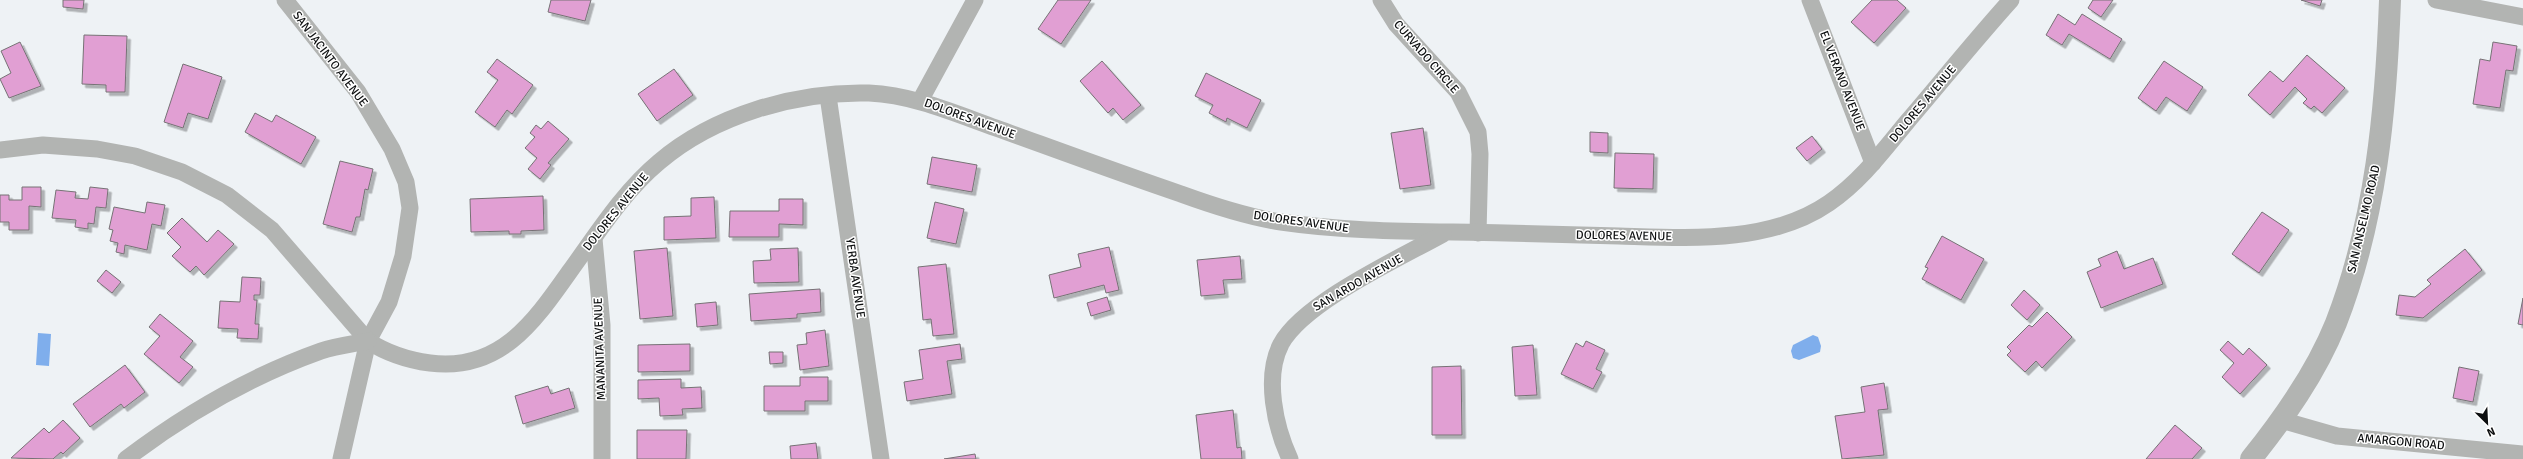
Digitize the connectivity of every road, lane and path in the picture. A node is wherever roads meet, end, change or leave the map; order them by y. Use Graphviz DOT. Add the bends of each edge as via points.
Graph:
graph roads {
  1 [pos="286,0"];
  2 [pos="975,0"];
  3 [pos="1381,0"];
  4 [pos="1810,0"];
  5 [pos="2011,0"];
  6 [pos="2390,0"];
  7 [pos="2436,0"];
  8 [pos="2523,17"];
  9 [pos="828,96"];
  10 [pos="920,101"];
  11 [pos="0,150"];
  12 [pos="1873,162"];
  13 [pos="1478,232"];
  14 [pos="1443,234"];
  15 [pos="594,239"];
  16 [pos="368,341"];
  17 [pos="2282,420"];
  18 [pos="2523,454"];
  19 [pos="126,459"];
  20 [pos="341,459"];
  21 [pos="602,459"];
  22 [pos="881,459"];
  23 [pos="1290,459"];
  24 [pos="2251,459"];
  1 -- 16 [label="street, SAN JACINTO AVENUE" via="358,92 392,149 406,182 410,208 403,256 388,302"];
  2 -- 10 [label="street"];
  3 -- 13 [label="street, CURVADO CIRCLE" via="1396,24 1458,92 1478,132"];
  4 -- 12 [label="street, EL VERANO AVENUE"];
  5 -- 12 [label="street, DOLORES AVENUE"];
  6 -- 17 [label="street, SAN ANSELMO ROAD" via="2383,129 2364,232 2335,324"];
  7 -- 8 [label="street"];
  9 -- 10 [label="street, DOLORES AVENUE" via="868,93"];
  9 -- 15 [label="street, DOLORES AVENUE" via="789,101 749,111 691,139 644,176"];
  9 -- 22 [label="street, YERBA AVENUE"];
  10 -- 14 [label="street, DOLORES AVENUE" via="1230,211 1274,221 1326,228"];
  11 -- 16 [label="street, DOLORES AVENUE" via="43,145 97,149 135,156 182,172 227,195 272,230"];
  12 -- 13 [label="street, DOLORES AVENUE" via="1861,177 1827,204 1794,221 1739,234 1674,237"];
  13 -- 14 [label="street, DOLORES AVENUE"];
  14 -- 23 [label="street, SAN ARDO AVENUE" via="1308,312 1281,344 1274,363 1272,383 1279,427"];
  15 -- 16 [label="street, DOLORES AVENUE" via="534,321 503,347 489,355 452,365 386,353"];
  15 -- 21 [label="street, MANANITA AVENUE" via="602,325"];
  16 -- 19 [label="street" via="322,351 263,375 207,405"];
  16 -- 20 [label="street, SAN JACINTO AVENUE"];
  17 -- 18 [label="street, AMARGON ROAD" via="2337,436"];
  17 -- 24 [label="street, SAN ANSELMO ROAD"];
}
